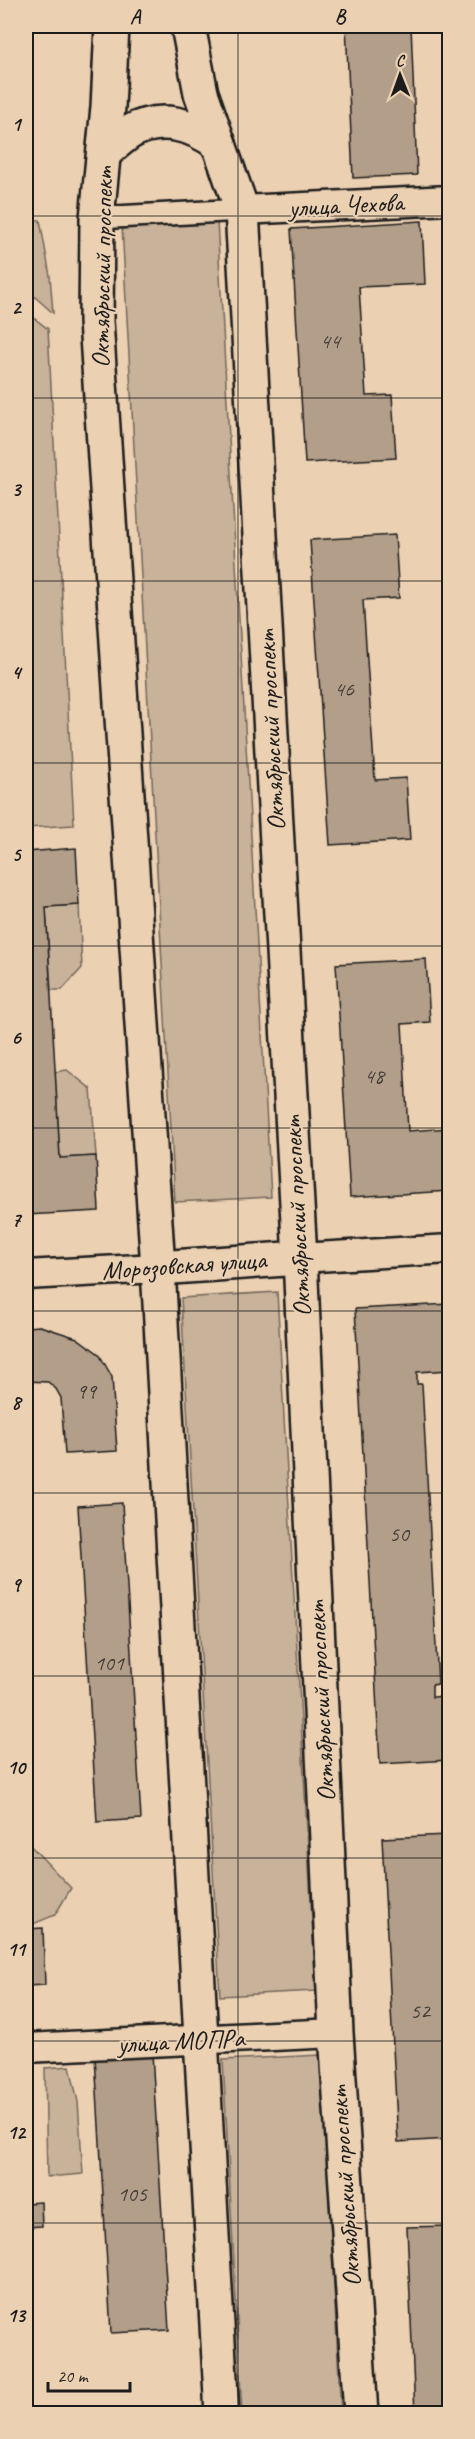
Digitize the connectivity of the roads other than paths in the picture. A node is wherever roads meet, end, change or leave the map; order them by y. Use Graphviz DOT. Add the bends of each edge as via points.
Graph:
graph roads {
  1 [pos="112,26"];
  2 [pos="188,26"];
  3 [pos="219,144"];
  4 [pos="104,153"];
  5 [pos="450,200"];
  6 [pos="242,210"];
  7 [pos="97,218"];
  8 [pos="450,1249"];
  9 [pos="300,1258"];
  10 [pos="158,1268"];
  11 [pos="26,1275"];
  12 [pos="336,2033"];
  13 [pos="201,2040"];
  14 [pos="26,2048"];
  15 [pos="222,2414"];
  16 [pos="361,2414"];
  1 -- 4 [label="main road, Октябрьский проспект"];
  2 -- 3 [label="main road, Октябрьский проспект" via="201,93"];
  3 -- 4 [label="main road" via="202,131 176,123 155,123 131,132"];
  3 -- 6 [label="main road, Октябрьский проспект"];
  4 -- 7 [label="main road, Октябрьский проспект"];
  5 -- 6 [label="street, улица Чехова"];
  6 -- 7 [label="street"];
  6 -- 9 [label="main road, Октябрьский проспект"];
  7 -- 10 [label="main road, Октябрьский проспект" via="96,321"];
  8 -- 9 [label="street, Морозовская улица"];
  9 -- 10 [label="main road, Морозовская улица"];
  9 -- 12 [label="main road, Октябрьский проспект"];
  10 -- 11 [label="street, Морозовская улица"];
  10 -- 13 [label="main road, Октябрьский проспект"];
  12 -- 13 [label="street, улица МОПРа"];
  12 -- 16 [label="main road, Октябрьский проспект"];
  13 -- 14 [label="street, улица МОПРа"];
  13 -- 15 [label="main road, Октябрьский проспект"];
}
